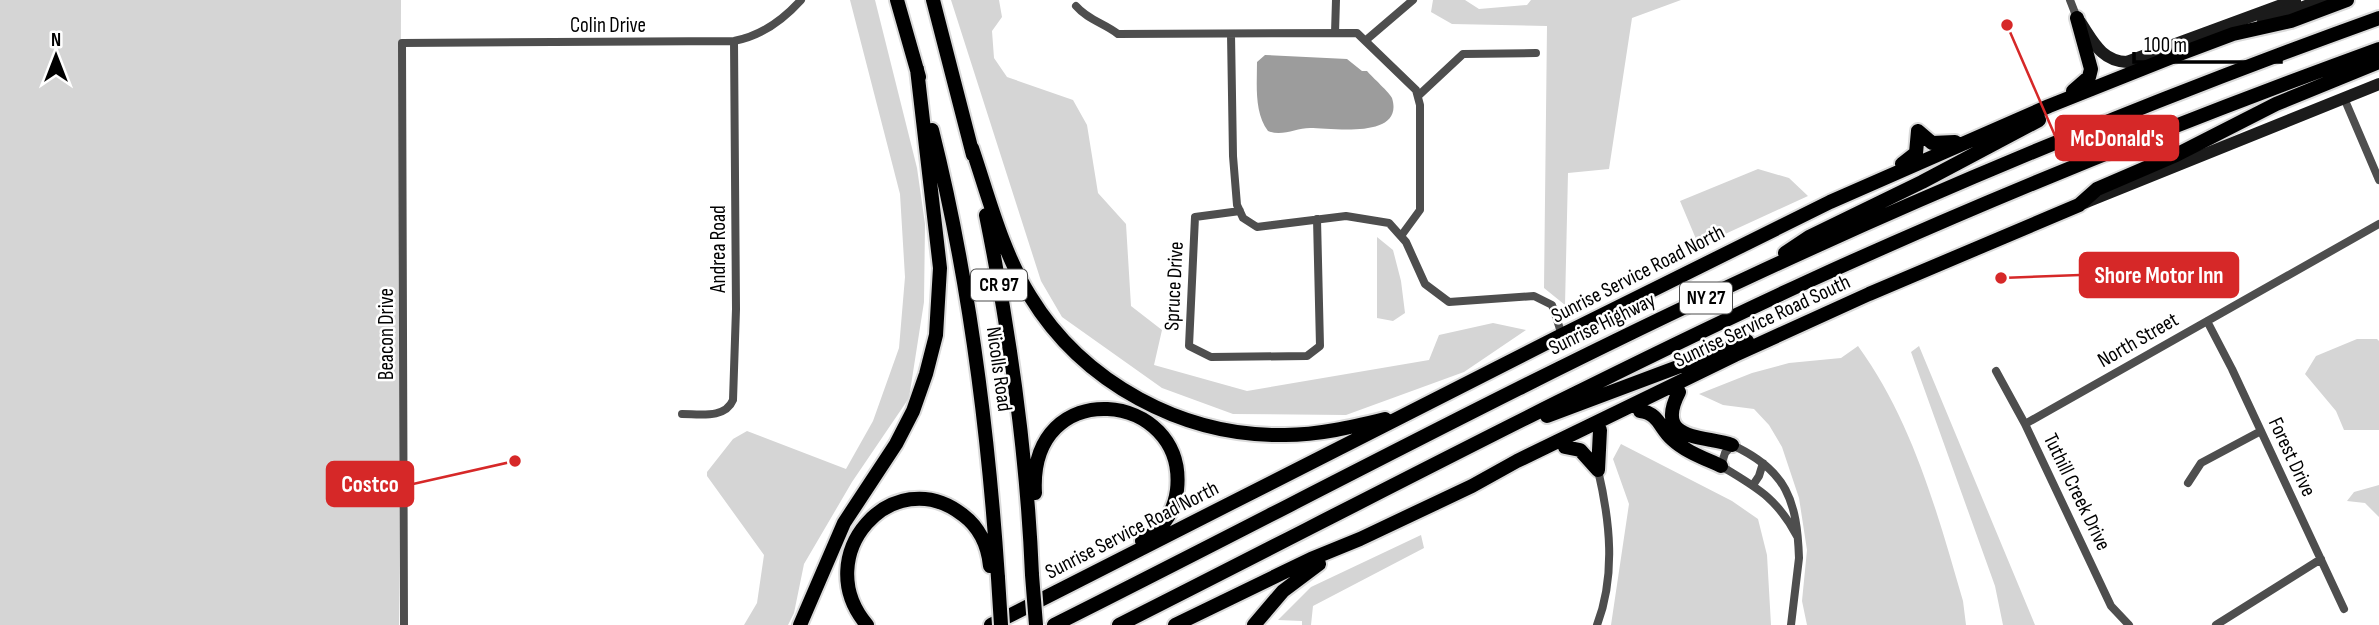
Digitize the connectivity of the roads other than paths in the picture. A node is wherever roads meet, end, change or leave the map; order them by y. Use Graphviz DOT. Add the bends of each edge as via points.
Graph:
graph roads {
  1 [pos="801,0"];
  2 [pos="897,0"];
  3 [pos="933,0"];
  4 [pos="1336,0"];
  5 [pos="1413,0"];
  6 [pos="2070,0"];
  7 [pos="2295,0"];
  8 [pos="2322,0"];
  9 [pos="2347,0"];
  10 [pos="1076,6"];
  11 [pos="2077,18"];
  12 [pos="2379,18"];
  13 [pos="1335,33"];
  14 [pos="1231,34"];
  15 [pos="2233,34"];
  16 [pos="734,41"];
  17 [pos="1365,41"];
  18 [pos="402,43"];
  19 [pos="2379,49"];
  20 [pos="1536,52"];
  21 [pos="2177,55"];
  22 [pos="2379,62"];
  23 [pos="917,69"];
  24 [pos="2379,84"];
  25 [pos="1418,96"];
  26 [pos="2344,98"];
  27 [pos="2049,106"];
  28 [pos="1973,139"];
  29 [pos="972,148"];
  30 [pos="1883,178"];
  31 [pos="2379,180"];
  32 [pos="2079,205"];
  33 [pos="1240,211"];
  34 [pos="1317,219"];
  35 [pos="2379,223"];
  36 [pos="1401,236"];
  37 [pos="1747,278"];
  38 [pos="1869,294"];
  39 [pos="2207,321"];
  40 [pos="1798,327"];
  41 [pos="1562,335"];
  42 [pos="1996,372"];
  43 [pos="1679,393"];
  44 [pos="1413,411"];
  45 [pos="1640,411"];
  46 [pos="682,414"];
  47 [pos="2025,424"];
  48 [pos="1600,430"];
  49 [pos="2261,431"];
  50 [pos="1492,435"];
  51 [pos="1732,445"];
  52 [pos="1565,447"];
  53 [pos="1763,463"];
  54 [pos="1721,466"];
  55 [pos="1598,470"];
  56 [pos="2188,483"];
  57 [pos="1472,485"];
  58 [pos="1753,485"];
  59 [pos="1797,536"];
  60 [pos="1360,539"];
  61 [pos="1031,547"];
  62 [pos="2321,559"];
  63 [pos="1084,578"];
  64 [pos="994,579"];
  65 [pos="2344,609"];
  66 [pos="1003,622"];
  67 [pos="404,625"];
  68 [pos="800,625"];
  69 [pos="867,625"];
  70 [pos="984,625"];
  71 [pos="991,625"];
  72 [pos="1036,625"];
  73 [pos="1054,625"];
  74 [pos="1119,625"];
  75 [pos="1175,625"];
  76 [pos="1254,625"];
  77 [pos="1597,625"];
  78 [pos="1791,625"];
  79 [pos="2129,625"];
  80 [pos="2216,625"];
  1 -- 16 [label="street, Colin Drive" via="760,33"];
  2 -- 23 [label="highway, Nicolls Road / CR 97"];
  3 -- 29 [label="highway, Nicolls Road / CR 97"];
  4 -- 13 [label="street"];
  5 -- 17 [label="street"];
  6 -- 11 [label="street"];
  7 -- 11 [label="main road" via="2127,62 2101,53"];
  8 -- 15 [label="main road, Sunrise Service Road North"];
  9 -- 15 [label="highway" via="2291,21"];
  10 -- 14 [label="street" via="1118,34"];
  11 -- 27 [label="highway" via="2090,74"];
  12 -- 37 [label="highway, Sunrise Highway / NY 27" via="2019,158"];
  13 -- 14 [label="street"];
  13 -- 17 [label="street" via="1357,33"];
  14 -- 33 [label="street" via="1233,156"];
  15 -- 21 [label="highway, Sunrise Service Road North"];
  16 -- 18 [label="street, Colin Drive"];
  16 -- 46 [label="street, Andrea Road" via="733,400 720,412"];
  17 -- 25 [label="street"];
  18 -- 67 [label="street, Beacon Drive"];
  19 -- 50 [label="highway, NY 27" via="2141,139 1942,222 1704,330"];
  20 -- 25 [label="street" via="1463,54"];
  21 -- 27 [label="highway, Sunrise Service Road North"];
  21 -- 37 [label="highway" via="1809,237"];
  22 -- 32 [label="highway" via="2276,104 2096,189"];
  23 -- 64 [label="highway, Nicolls Road / CR 97" via="969,311 984,418"];
  23 -- 68 [label="highway" via="940,268 934,345 913,411 844,523"];
  24 -- 26 [label="main road, Sunrise Service Road South"];
  25 -- 36 [label="street" via="1420,210"];
  26 -- 31 [label="street"];
  26 -- 32 [label="main road, Sunrise Service Road South"];
  27 -- 28 [label="highway, Sunrise Service Road North"];
  28 -- 30 [label="highway, Sunrise Service Road North"];
  28 -- 30 [label="highway" via="1936,144 1917,131 1916,153"];
  29 -- 44 [label="highway" via="1011,261 1035,304 1084,360 1138,398 1195,423 1261,435 1326,432"];
  29 -- 61 [label="highway, Nicolls Road / CR 97" via="1009,345"];
  30 -- 41 [label="highway, Sunrise Service Road North"];
  32 -- 38 [label="highway, Sunrise Service Road South"];
  33 -- 34 [label="street" via="1257,227"];
  33 -- 34 [label="street, Spruce Drive" via="1195,217 1189,346 1211,357 1307,356 1320,346"];
  34 -- 36 [label="street" via="1346,216 1388,223"];
  35 -- 39 [label="street, North Street"];
  36 -- 41 [label="street" via="1425,284 1449,302 1534,296 1552,305"];
  37 -- 73 [label="highway, Sunrise Highway / NY 27" via="1553,371"];
  38 -- 40 [label="highway, Sunrise Service Road South"];
  38 -- 50 [label="highway" via="1819,308 1742,343"];
  39 -- 47 [label="street, North Street"];
  39 -- 49 [label="street, Forest Drive"];
  40 -- 43 [label="highway"];
  40 -- 57 [label="highway, Sunrise Service Road South"];
  41 -- 44 [label="highway, Sunrise Service Road North"];
  42 -- 47 [label="street, Tuthill Creek Drive"];
  43 -- 45 [label="highway"];
  43 -- 51 [label="highway" via="1672,414 1679,431"];
  44 -- 63 [label="highway, Sunrise Service Road North"];
  45 -- 48 [label="highway"];
  45 -- 54 [label="highway" via="1656,417 1682,447"];
  47 -- 79 [label="street, Tuthill Creek Drive" via="2111,606"];
  48 -- 52 [label="highway"];
  48 -- 55 [label="highway"];
  49 -- 56 [label="street" via="2201,463"];
  49 -- 62 [label="street, Forest Drive"];
  50 -- 74 [label="highway, NY 27"];
  51 -- 53 [label="street"];
  51 -- 54 [label="street"];
  52 -- 55 [label="highway" via="1580,450"];
  52 -- 57 [label="highway"];
  53 -- 58 [label="street"];
  53 -- 59 [label="street" via="1787,489"];
  54 -- 58 [label="street"];
  55 -- 77 [label="street" via="1609,563"];
  57 -- 60 [label="highway, Sunrise Service Road South"];
  58 -- 59 [label="street" via="1783,510"];
  59 -- 78 [label="street"];
  60 -- 75 [label="highway, Sunrise Service Road South"];
  60 -- 76 [label="highway" via="1293,582"];
  61 -- 63 [label="highway" via="1036,463 1049,436 1073,416 1102,408 1142,419 1160,434 1175,461 1178,483 1174,504 1150,536"];
  61 -- 72 [label="highway, Nicolls Road / CR 97, bridge"];
  62 -- 65 [label="street, Forest Drive"];
  62 -- 80 [label="street"];
  63 -- 66 [label="highway, Sunrise Service Road North"];
  64 -- 66 [label="highway, bridge"];
  64 -- 69 [label="highway" via="983,540 960,512 923,500 896,504 865,524 849,553 847,587"];
  66 -- 70 [label="highway"];
  66 -- 71 [label="highway, Sunrise Service Road North"];
}
